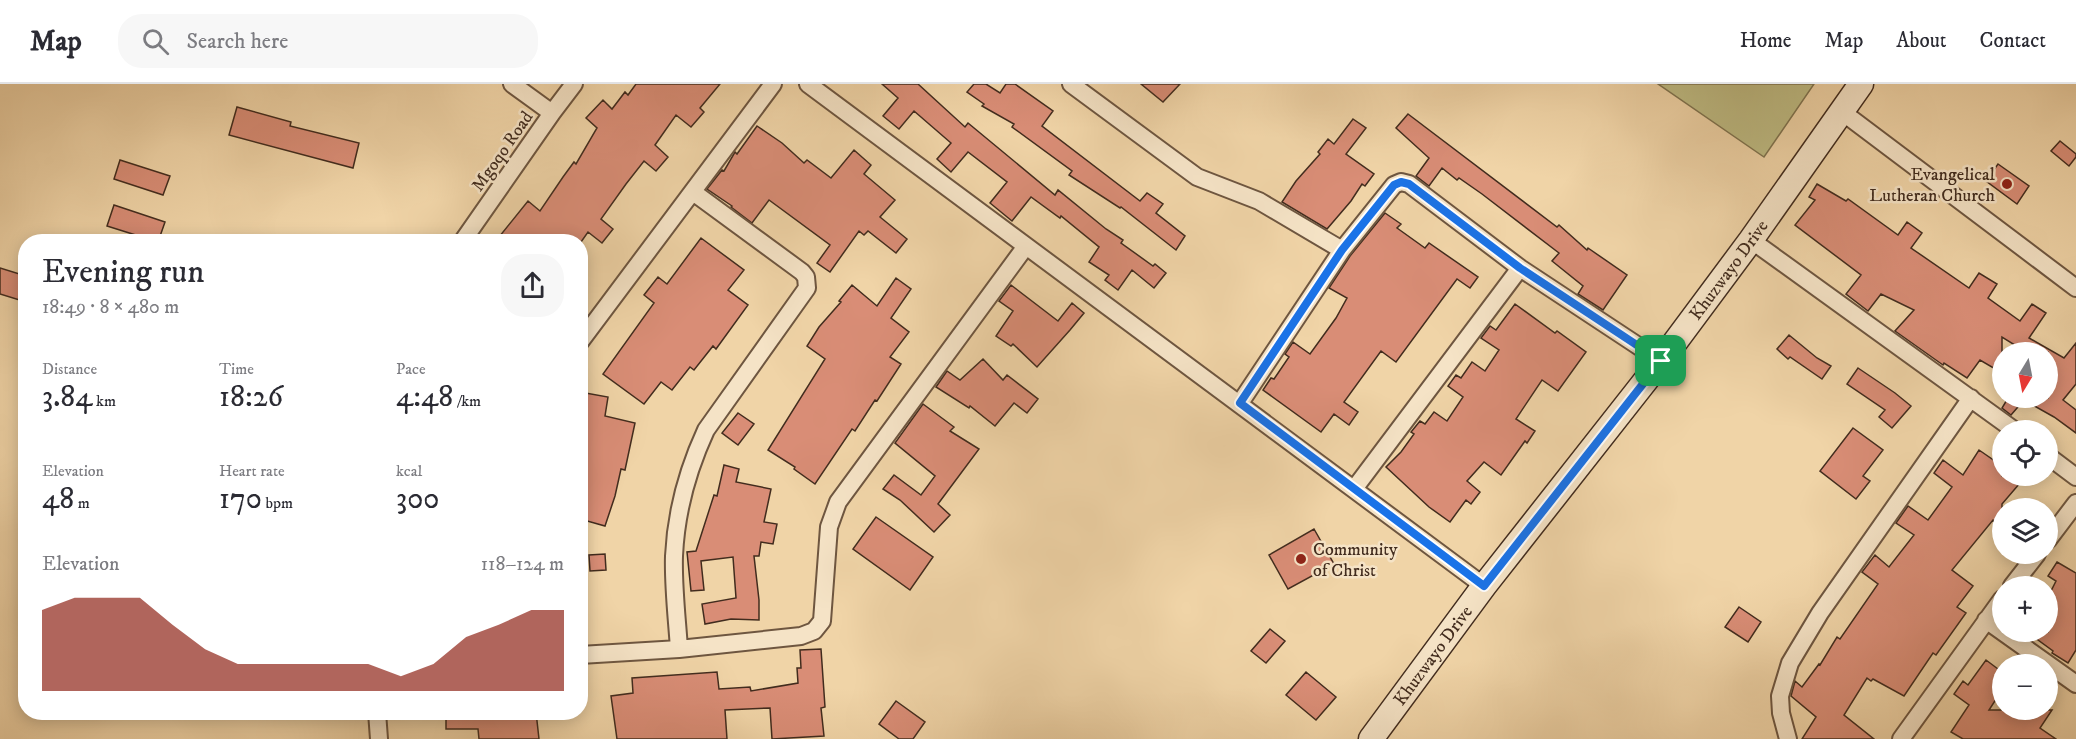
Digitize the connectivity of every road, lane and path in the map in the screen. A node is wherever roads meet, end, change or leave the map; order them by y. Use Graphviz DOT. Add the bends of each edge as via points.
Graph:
graph roads {
  1 [pos="512,84"];
  2 [pos="574,84"];
  3 [pos="773,84"];
  4 [pos="808,84"];
  5 [pos="1071,84"];
  6 [pos="1861,84"];
  7 [pos="1841,111"];
  8 [pos="552,113"];
  9 [pos="693,192"];
  10 [pos="468,234"];
  11 [pos="1751,240"];
  12 [pos="1026,246"];
  13 [pos="1342,250"];
  14 [pos="1520,268"];
  15 [pos="2074,283"];
  16 [pos="588,331"];
  17 [pos="1661,361"];
  18 [pos="1971,398"];
  19 [pos="1240,403"];
  20 [pos="2001,420"];
  21 [pos="2058,464"];
  22 [pos="2076,477"];
  23 [pos="1354,489"];
  24 [pos="2076,503"];
  25 [pos="2058,527"];
  26 [pos="2029,564"];
  27 [pos="2020,576"];
  28 [pos="1484,586"];
  29 [pos="1992,612"];
  30 [pos="1986,620"];
  31 [pos="679,649"];
  32 [pos="588,655"];
  33 [pos="2076,684"];
  34 [pos="378,720"];
  35 [pos="379,739"];
  36 [pos="1371,739"];
  37 [pos="1788,739"];
  38 [pos="1901,739"];
  1 -- 8 [label="street"];
  2 -- 8 [label="street, Mgoqo Road"];
  3 -- 9 [label="street"];
  4 -- 12 [label="street"];
  5 -- 13 [label="street" via="1197,177 1259,201"];
  6 -- 7 [label="street, Khuzwayo Drive"];
  7 -- 11 [label="street, Khuzwayo Drive"];
  7 -- 15 [label="street"];
  8 -- 10 [label="street, Mgoqo Road"];
  9 -- 16 [label="street"];
  9 -- 31 [label="street" via="802,272 807,288 706,430 697,449 688,475 674,553"];
  11 -- 17 [label="street, Khuzwayo Drive"];
  11 -- 18 [label="street"];
  12 -- 19 [label="street"];
  12 -- 31 [label="street" via="838,502 829,527 822,621 814,631 801,636"];
  13 -- 14 [label="street" via="1394,185 1404,182"];
  13 -- 19 [label="street"];
  14 -- 17 [label="street"];
  14 -- 23 [label="street"];
  17 -- 28 [label="street, Khuzwayo Drive"];
  18 -- 20 [label="street"];
  18 -- 37 [label="street" via="1820,613 1790,663 1780,696"];
  19 -- 23 [label="street"];
  21 -- 22 [label="street"];
  23 -- 28 [label="street"];
  24 -- 25 [label="street"];
  26 -- 27 [label="street"];
  28 -- 36 [label="street, Khuzwayo Drive"];
  29 -- 30 [label="street"];
  30 -- 33 [label="street"];
  30 -- 38 [label="street"];
  31 -- 32 [label="street"];
  34 -- 35 [label="street"];
}
